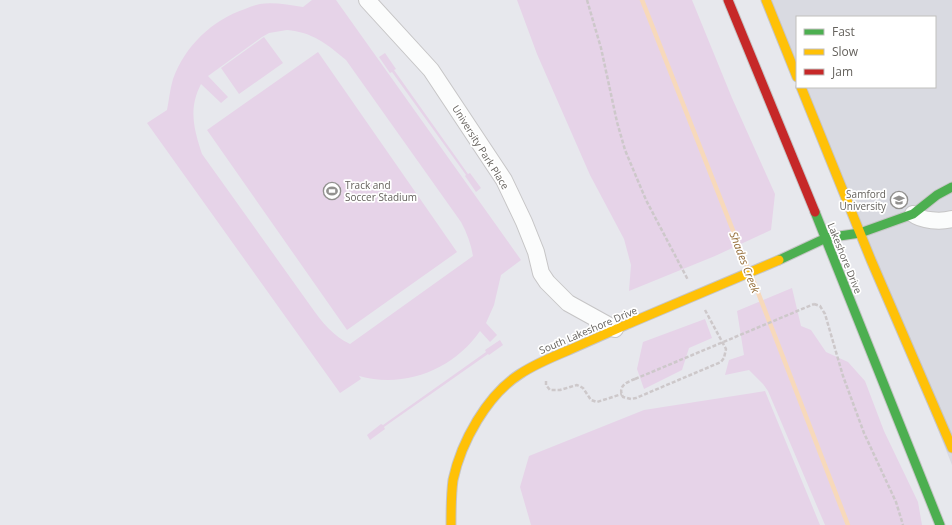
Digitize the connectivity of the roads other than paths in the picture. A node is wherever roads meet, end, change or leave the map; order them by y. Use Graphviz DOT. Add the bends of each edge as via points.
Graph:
graph roads {
  1 [pos="367,0"];
  2 [pos="728,0"];
  3 [pos="766,0"];
  4 [pos="796,75"];
  5 [pos="801,88"];
  6 [pos="952,187"];
  7 [pos="913,214"];
  8 [pos="952,219"];
  9 [pos="860,233"];
  10 [pos="826,238"];
  11 [pos="615,329"];
  12 [pos="952,448"];
  13 [pos="451,525"];
  14 [pos="940,525"];
  1 -- 11 [label="street, University Park Place" via="431,70 504,180 524,222 541,273 547,282 568,303"];
  2 -- 10 [label="main road, Lakeshore Drive"];
  3 -- 4 [label="main road"];
  5 -- 9 [label="main road"];
  6 -- 7 [label="main road, South Lakeshore Drive"];
  7 -- 8 [label="street" via="918,218 939,221"];
  7 -- 9 [label="main road, South Lakeshore Drive"];
  9 -- 10 [label="main road, South Lakeshore Drive"];
  9 -- 12 [label="main road"];
  10 -- 11 [label="main road, South Lakeshore Drive, bridge"];
  10 -- 14 [label="main road, Lakeshore Drive"];
  11 -- 13 [label="main road, South Lakeshore Drive" via="530,367 511,380 494,397 463,446 453,477"];
}
